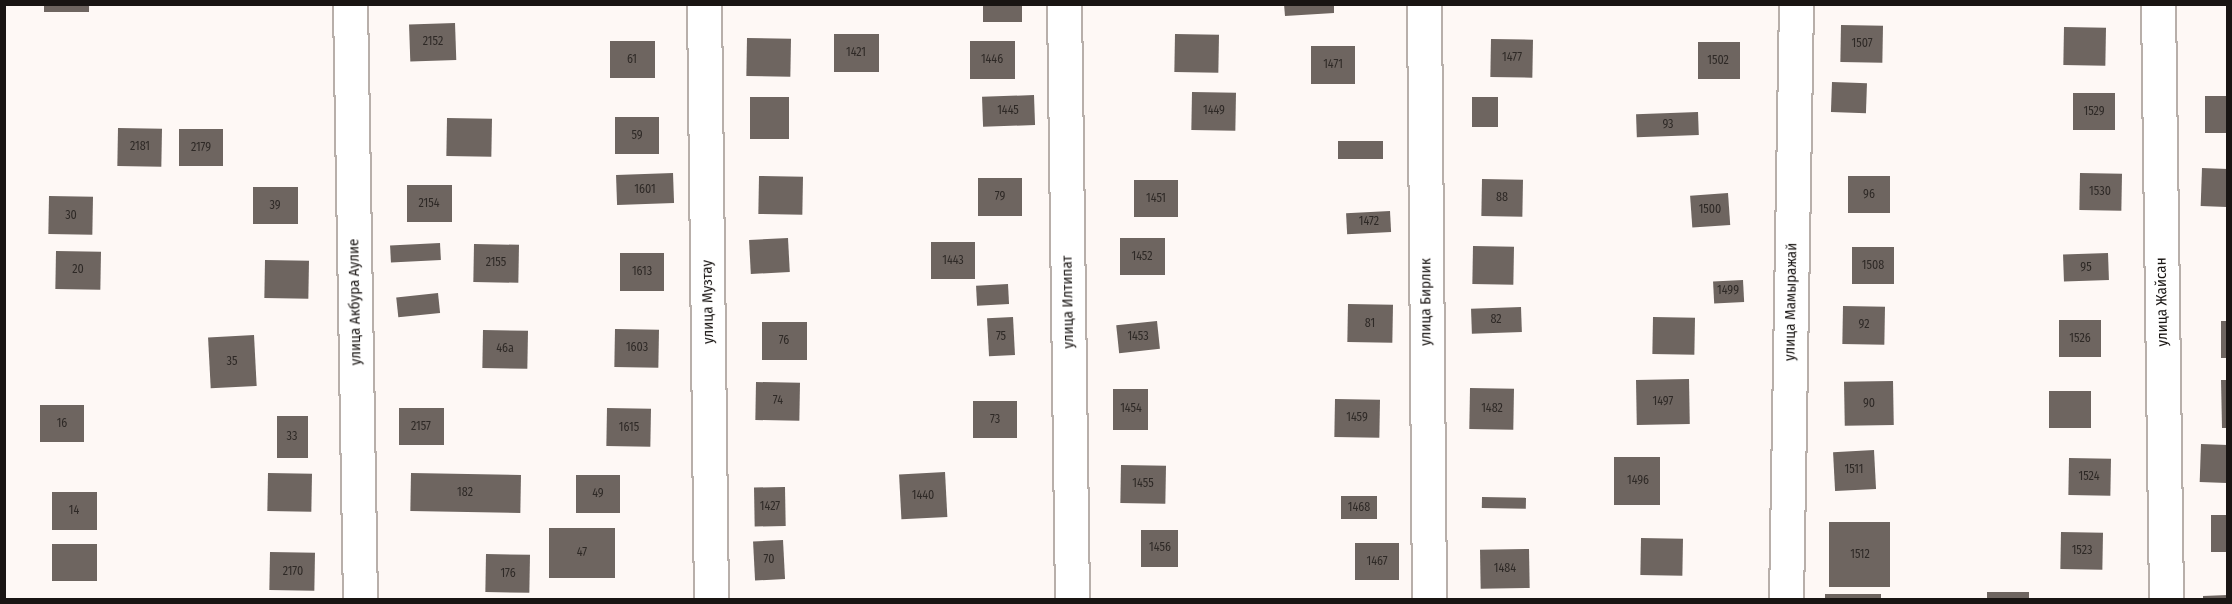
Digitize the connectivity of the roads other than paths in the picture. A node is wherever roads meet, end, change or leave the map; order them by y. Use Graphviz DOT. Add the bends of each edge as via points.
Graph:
graph roads {
  1 [pos="350,4"];
  2 [pos="704,4"];
  3 [pos="1064,4"];
  4 [pos="1424,4"];
  5 [pos="1796,4"];
  6 [pos="2158,4"];
  7 [pos="360,600"];
  8 [pos="711,600"];
  9 [pos="1072,600"];
  10 [pos="1429,600"];
  11 [pos="1786,600"];
  12 [pos="2166,600"];
  1 -- 7 [label="street, улица Акбура Аулие"];
  2 -- 8 [label="street, улица Музтау"];
  3 -- 9 [label="street, улица Илтипат"];
  4 -- 10 [label="street, улица Бирлик"];
  5 -- 11 [label="street, улица Мамыражай"];
  6 -- 12 [label="street, улица Жайсан"];
}
